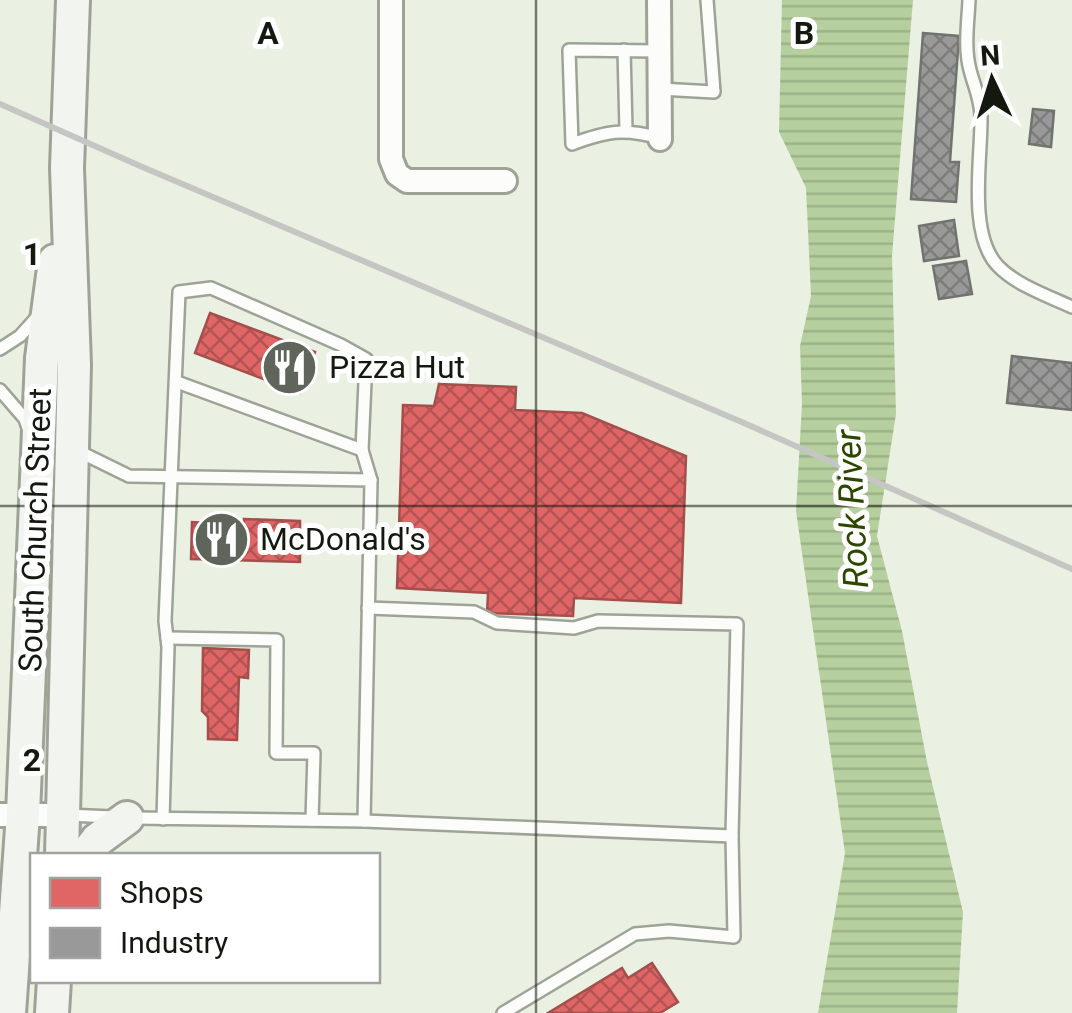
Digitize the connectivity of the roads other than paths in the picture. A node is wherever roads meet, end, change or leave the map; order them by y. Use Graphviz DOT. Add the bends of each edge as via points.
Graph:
graph roads {
  1 [pos="73,0"];
  2 [pos="391,0"];
  3 [pos="658,0"];
  4 [pos="707,0"];
  5 [pos="969,0"];
  6 [pos="624,50"];
  7 [pos="659,51"];
  8 [pos="660,89"];
  9 [pos="626,130"];
  10 [pos="660,139"];
  11 [pos="67,168"];
  12 [pos="505,181"];
  13 [pos="49,301"];
  14 [pos="1072,307"];
  15 [pos="0,349"];
  16 [pos="177,382"];
  17 [pos="0,390"];
  18 [pos="72,448"];
  19 [pos="362,450"];
  20 [pos="38,455"];
  21 [pos="173,478"];
  22 [pos="371,480"];
  23 [pos="368,608"];
  24 [pos="167,638"];
  25 [pos="11,814"];
  26 [pos="64,815"];
  27 [pos="127,818"];
  28 [pos="163,819"];
  29 [pos="312,820"];
  30 [pos="364,820"];
  31 [pos="732,836"];
  32 [pos="62,853"];
  33 [pos="87,853"];
  34 [pos="9,878"];
  35 [pos="54,983"];
  36 [pos="9,1013"];
  37 [pos="52,1013"];
  38 [pos="503,1013"];
  1 -- 11 [label="main road, South Church Street"];
  2 -- 12 [label="street" via="391,159 398,174 407,181"];
  3 -- 7 [label="street"];
  4 -- 8 [label="lane" via="714,92"];
  5 -- 14 [label="lane" via="970,69 981,116 983,241 997,265"];
  6 -- 7 [label="lane"];
  6 -- 9 [label="lane"];
  6 -- 9 [label="lane" via="570,50 572,144"];
  7 -- 8 [label="street"];
  8 -- 10 [label="street"];
  9 -- 10 [label="lane"];
  11 -- 13 [label="main road, South Church Street"];
  11 -- 18 [label="main road, South Church Street"];
  13 -- 15 [label="lane" via="34,323"];
  13 -- 20 [label="main road, South Church Street"];
  16 -- 19 [label="lane"];
  16 -- 19 [label="lane" via="178,292 211,288 366,359"];
  16 -- 21 [label="lane"];
  17 -- 20 [label="lane" via="25,419"];
  18 -- 21 [label="lane" via="129,476"];
  18 -- 26 [label="main road, South Church Street"];
  19 -- 22 [label="lane"];
  20 -- 25 [label="main road, South Church Street"];
  21 -- 22 [label="lane"];
  21 -- 24 [label="lane"];
  22 -- 23 [label="lane"];
  23 -- 30 [label="lane"];
  23 -- 31 [label="lane" via="474,612 496,623 574,628 598,621 737,624"];
  24 -- 28 [label="lane"];
  24 -- 29 [label="lane" via="277,640 276,754 314,753"];
  25 -- 26 [label="street"];
  25 -- 34 [label="main road, South Church Street"];
  26 -- 27 [label="lane"];
  26 -- 32 [label="main road, South Church Street"];
  27 -- 28 [label="lane"];
  27 -- 33 [label="main road"];
  28 -- 29 [label="lane"];
  29 -- 30 [label="lane"];
  30 -- 31 [label="lane"];
  31 -- 38 [label="lane" via="734,937 635,934"];
  34 -- 36 [label="main road, South Church Street"];
  35 -- 37 [label="main road"];
}
